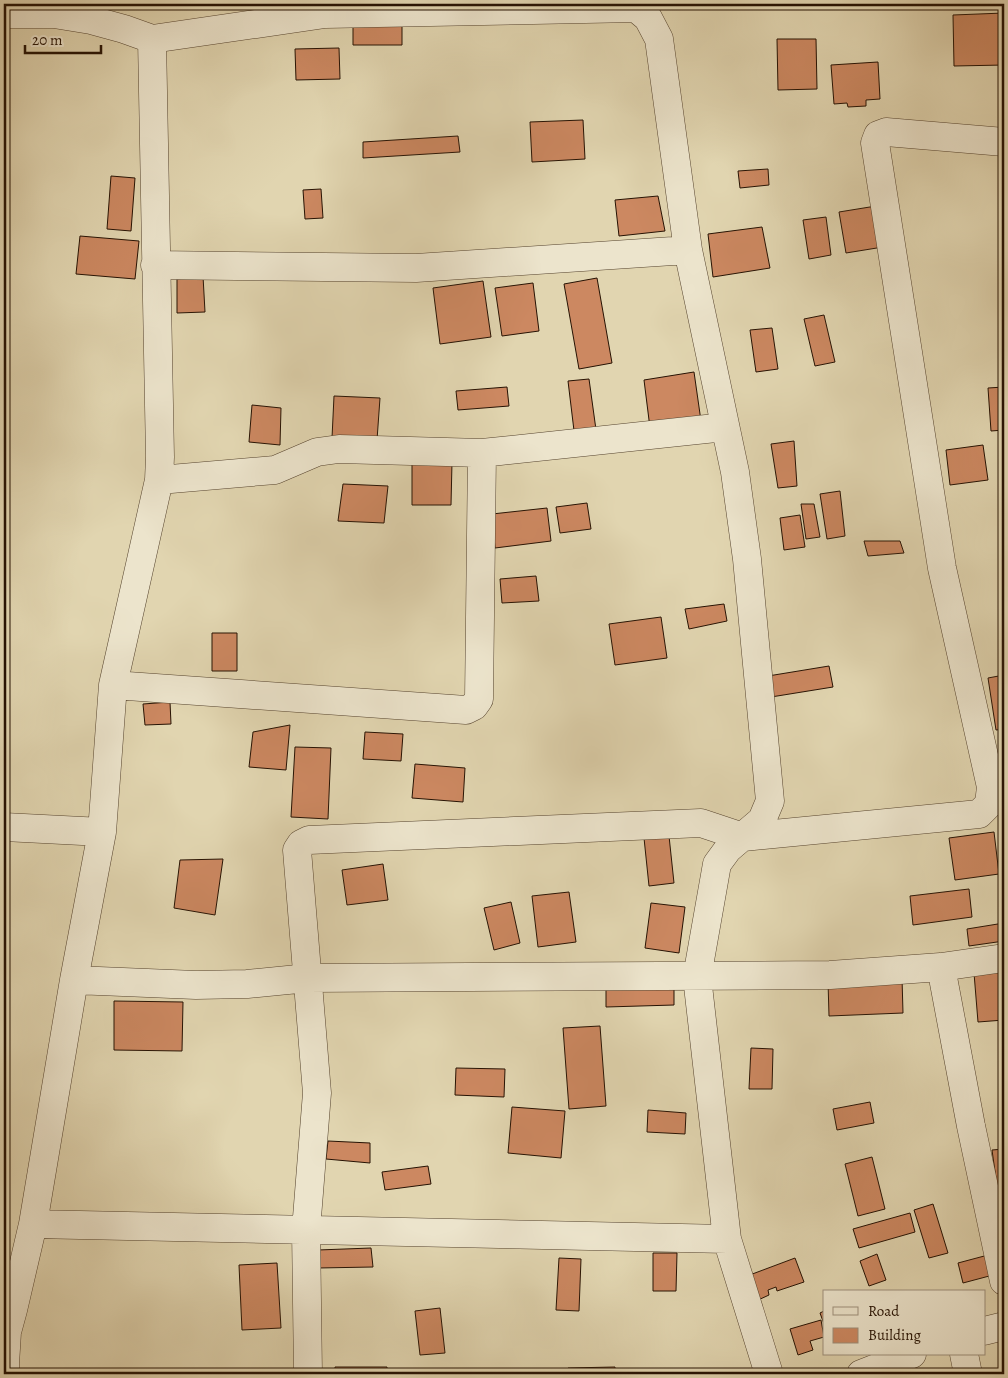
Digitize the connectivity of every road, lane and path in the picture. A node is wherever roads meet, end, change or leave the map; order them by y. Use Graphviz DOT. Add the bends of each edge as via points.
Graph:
graph roads {
  1 [pos="54,9"];
  2 [pos="324,9"];
  3 [pos="4,14"];
  4 [pos="152,39"];
  5 [pos="1004,142"];
  6 [pos="688,250"];
  7 [pos="156,265"];
  8 [pos="725,427"];
  9 [pos="482,453"];
  10 [pos="159,480"];
  11 [pos="113,685"];
  12 [pos="701,823"];
  13 [pos="4,827"];
  14 [pos="102,832"];
  15 [pos="743,837"];
  16 [pos="717,864"];
  17 [pos="1004,958"];
  18 [pos="942,967"];
  19 [pos="697,977"];
  20 [pos="308,978"];
  21 [pos="74,980"];
  22 [pos="33,1224"];
  23 [pos="306,1230"];
  24 [pos="727,1239"];
  25 [pos="1004,1281"];
  26 [pos="1004,1326"];
  27 [pos="986,1330"];
  28 [pos="907,1356"];
  29 [pos="964,1356"];
  30 [pos="6,1374"];
  31 [pos="308,1374"];
  32 [pos="769,1374"];
  33 [pos="861,1374"];
  34 [pos="968,1374"];
  1 -- 3 [label="street"];
  1 -- 4 [label="street"];
  2 -- 4 [label="street"];
  2 -- 6 [label="street" via="636,8 648,18 659,39"];
  4 -- 7 [label="street"];
  5 -- 15 [label="street" via="886,132 878,135 875,142 942,568 991,787 989,804 979,814"];
  6 -- 7 [label="street" via="416,268"];
  6 -- 8 [label="street"];
  7 -- 10 [label="street"];
  8 -- 9 [label="street"];
  8 -- 15 [label="street" via="747,559 770,801 762,820"];
  9 -- 10 [label="street" via="339,450 317,452 275,470"];
  9 -- 11 [label="street" via="479,699 474,706 466,710"];
  10 -- 11 [label="street"];
  11 -- 14 [label="street"];
  12 -- 15 [label="street"];
  12 -- 16 [label="street"];
  12 -- 20 [label="street" via="309,840 297,850"];
  13 -- 14 [label="street"];
  14 -- 21 [label="street"];
  15 -- 16 [label="street"];
  16 -- 19 [label="street"];
  17 -- 18 [label="street"];
  18 -- 19 [label="street" via="830,975"];
  18 -- 25 [label="street"];
  19 -- 20 [label="street"];
  19 -- 24 [label="street"];
  20 -- 21 [label="street" via="196,985"];
  20 -- 23 [label="street" via="317,1093"];
  21 -- 22 [label="street"];
  22 -- 23 [label="street"];
  22 -- 30 [label="street" via="7,1332"];
  23 -- 24 [label="street"];
  23 -- 31 [label="street"];
  24 -- 32 [label="street"];
  26 -- 27 [label="street"];
  28 -- 33 [label="street"];
  29 -- 34 [label="street"];
}
